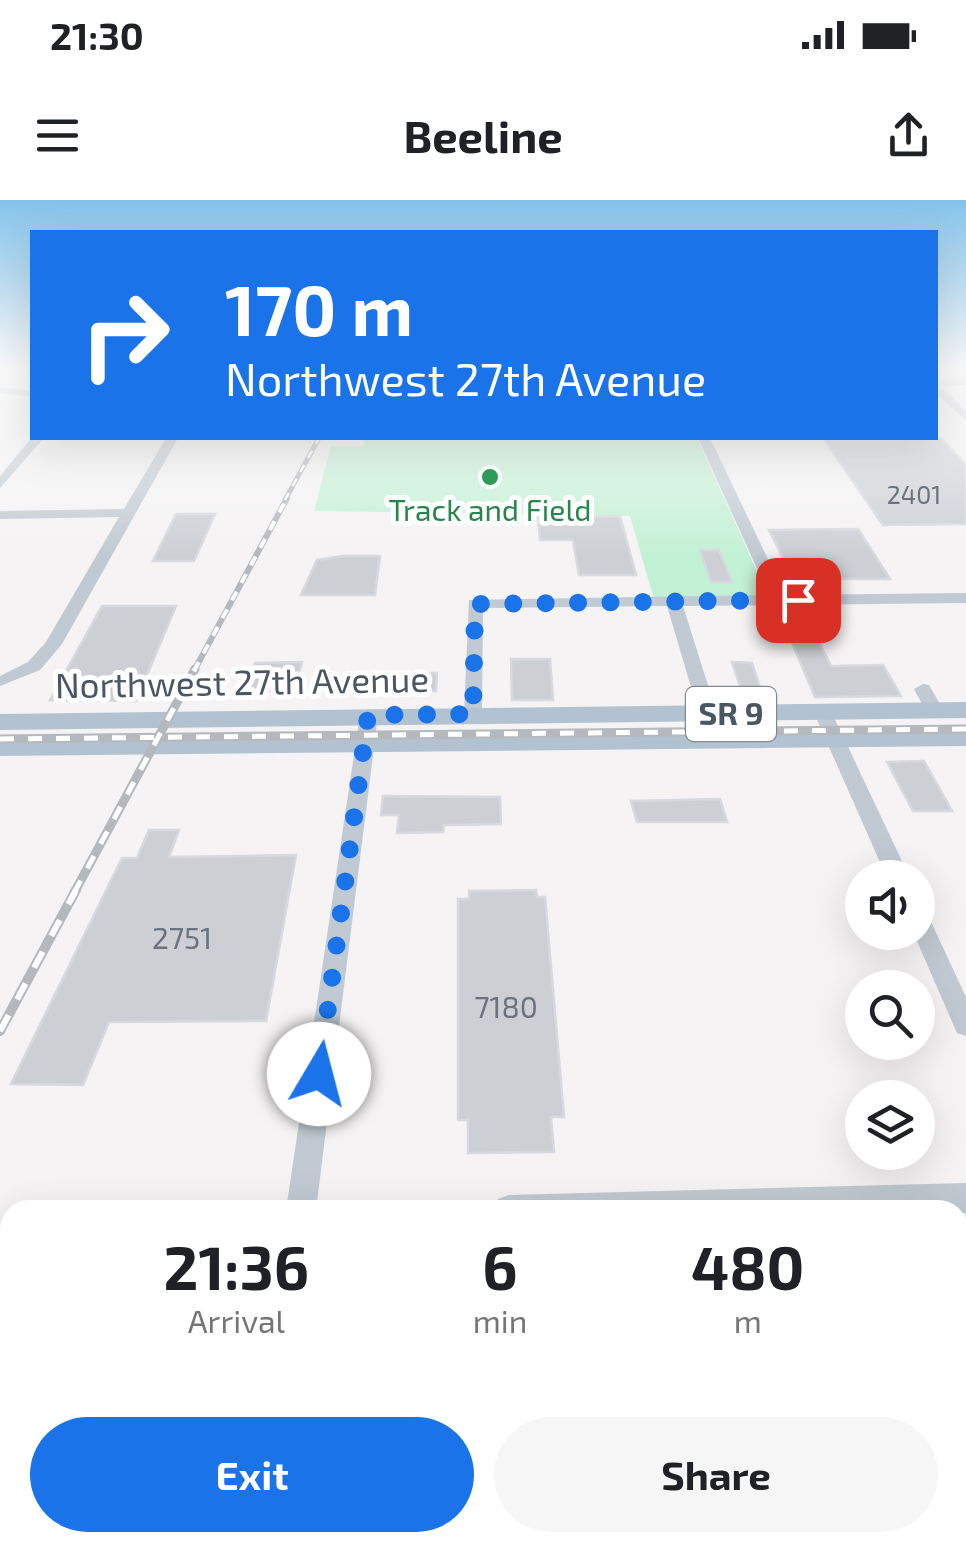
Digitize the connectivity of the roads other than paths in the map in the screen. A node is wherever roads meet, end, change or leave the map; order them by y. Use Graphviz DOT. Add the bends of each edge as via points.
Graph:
graph roads {
  1 [pos="28,431"];
  2 [pos="30,438"];
  3 [pos="21,439"];
  4 [pos="36,440"];
  5 [pos="171,440"];
  6 [pos="705,440"];
  7 [pos="3,469"];
  8 [pos="0,484"];
  9 [pos="130,513"];
  10 [pos="0,515"];
  11 [pos="966,598"];
  12 [pos="780,600"];
  13 [pos="674,602"];
  14 [pos="3,680"];
  15 [pos="966,710"];
  16 [pos="823,713"];
  17 [pos="473,714"];
  18 [pos="708,714"];
  19 [pos="368,715"];
  20 [pos="0,722"];
  21 [pos="966,738"];
  22 [pos="836,739"];
  23 [pos="366,744"];
  24 [pos="0,748"];
  25 [pos="891,860"];
  26 [pos="935,943"];
  27 [pos="954,971"];
  28 [pos="966,1025"];
  29 [pos="966,1198"];
  30 [pos="301,1200"];
  31 [pos="912,1200"];
  1 -- 3 [label="street"];
  2 -- 3 [label="street"];
  3 -- 7 [label="street"];
  4 -- 7 [label="street"];
  5 -- 9 [label="street"];
  6 -- 12 [label="street"];
  7 -- 8 [label="street"];
  9 -- 10 [label="street"];
  9 -- 14 [label="street" via="46,654"];
  11 -- 12 [label="street"];
  12 -- 13 [label="street"];
  13 -- 17 [label="street" via="475,604"];
  13 -- 18 [label="street"];
  15 -- 16 [label="main road, Northwest 27th Avenue / SR 9" via="929,700"];
  16 -- 18 [label="main road, Northwest 27th Avenue / SR 9"];
  16 -- 22 [label="street"];
  17 -- 18 [label="main road, Northwest 27th Avenue / SR 9"];
  17 -- 19 [label="main road, Northwest 27th Avenue / SR 9"];
  19 -- 20 [label="main road, Northwest 27th Avenue / SR 9"];
  19 -- 23 [label="street"];
  21 -- 22 [label="main road, Northwest 27th Avenue / SR 9"];
  22 -- 23 [label="main road, Northwest 27th Avenue / SR 9"];
  22 -- 25 [label="street"];
  23 -- 24 [label="main road, Northwest 27th Avenue / SR 9"];
  23 -- 30 [label="street"];
  26 -- 27 [label="street"];
  27 -- 28 [label="street"];
  29 -- 31 [label="street"];
}
